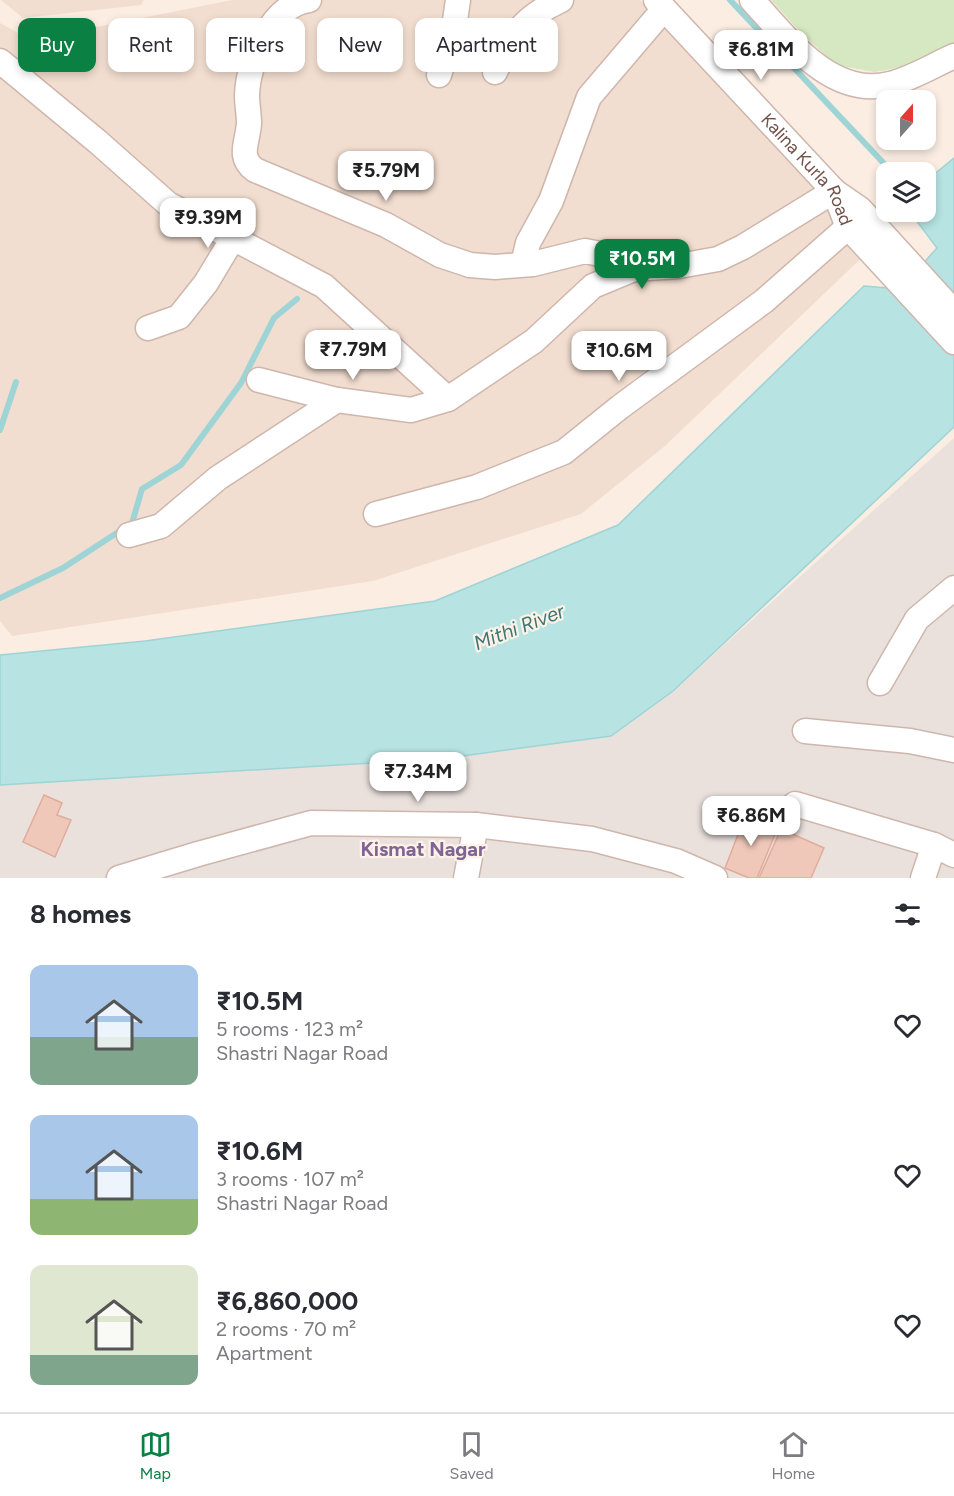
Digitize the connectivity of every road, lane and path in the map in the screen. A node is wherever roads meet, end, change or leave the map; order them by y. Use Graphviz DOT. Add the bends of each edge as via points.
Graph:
graph roads {
  1 [pos="309,0"];
  2 [pos="458,0"];
  3 [pos="561,0"];
  4 [pos="752,0"];
  5 [pos="660,4"];
  6 [pos="530,18"];
  7 [pos="954,56"];
  8 [pos="0,61"];
  9 [pos="439,75"];
  10 [pos="834,191"];
  11 [pos="848,227"];
  12 [pos="232,238"];
  13 [pos="877,243"];
  14 [pos="523,264"];
  15 [pos="634,269"];
  16 [pos="954,312"];
  17 [pos="148,328"];
  18 [pos="954,342"];
  19 [pos="259,380"];
  20 [pos="448,399"];
  21 [pos="337,400"];
  22 [pos="376,514"];
  23 [pos="129,535"];
  24 [pos="954,588"];
  25 [pos="880,683"];
  26 [pos="805,731"];
  27 [pos="954,750"];
  28 [pos="795,804"];
  29 [pos="476,825"];
  30 [pos="944,850"];
  31 [pos="119,878"];
  32 [pos="466,878"];
  33 [pos="715,878"];
  34 [pos="923,878"];
  1 -- 14 [label="street" via="282,13 262,41 250,69 244,156 248,165 470,266"];
  2 -- 9 [label="street"];
  3 -- 6 [label="street"];
  4 -- 7 [label="street" via="794,46 830,75 862,86 890,84"];
  5 -- 10 [label="street, Kalina Kurla Road"];
  5 -- 14 [label="street" via="589,97 551,201 528,243"];
  8 -- 12 [label="street" via="168,204"];
  10 -- 11 [label="street, Kalina Kurla Road"];
  10 -- 13 [label="street" via="860,209"];
  10 -- 15 [label="street" via="718,259"];
  11 -- 13 [label="street, Kalina Kurla Road"];
  11 -- 22 [label="street" via="764,301 564,452 477,487"];
  12 -- 17 [label="street" via="206,283 178,317"];
  12 -- 20 [label="street" via="324,286"];
  13 -- 16 [label="street"];
  13 -- 18 [label="street, Kalina Kurla Road"];
  14 -- 15 [label="street" via="585,251 616,257"];
  15 -- 20 [label="street" via="593,286 534,341"];
  19 -- 21 [label="street"];
  20 -- 21 [label="street" via="411,410"];
  21 -- 23 [label="street" via="218,478 161,526"];
  24 -- 25 [label="street" via="917,619"];
  26 -- 27 [label="street" via="910,741"];
  28 -- 30 [label="street"];
  29 -- 31 [label="street" via="311,823"];
  29 -- 32 [label="street"];
  29 -- 33 [label="street" via="592,839 676,861"];
  30 -- 34 [label="street"];
}
